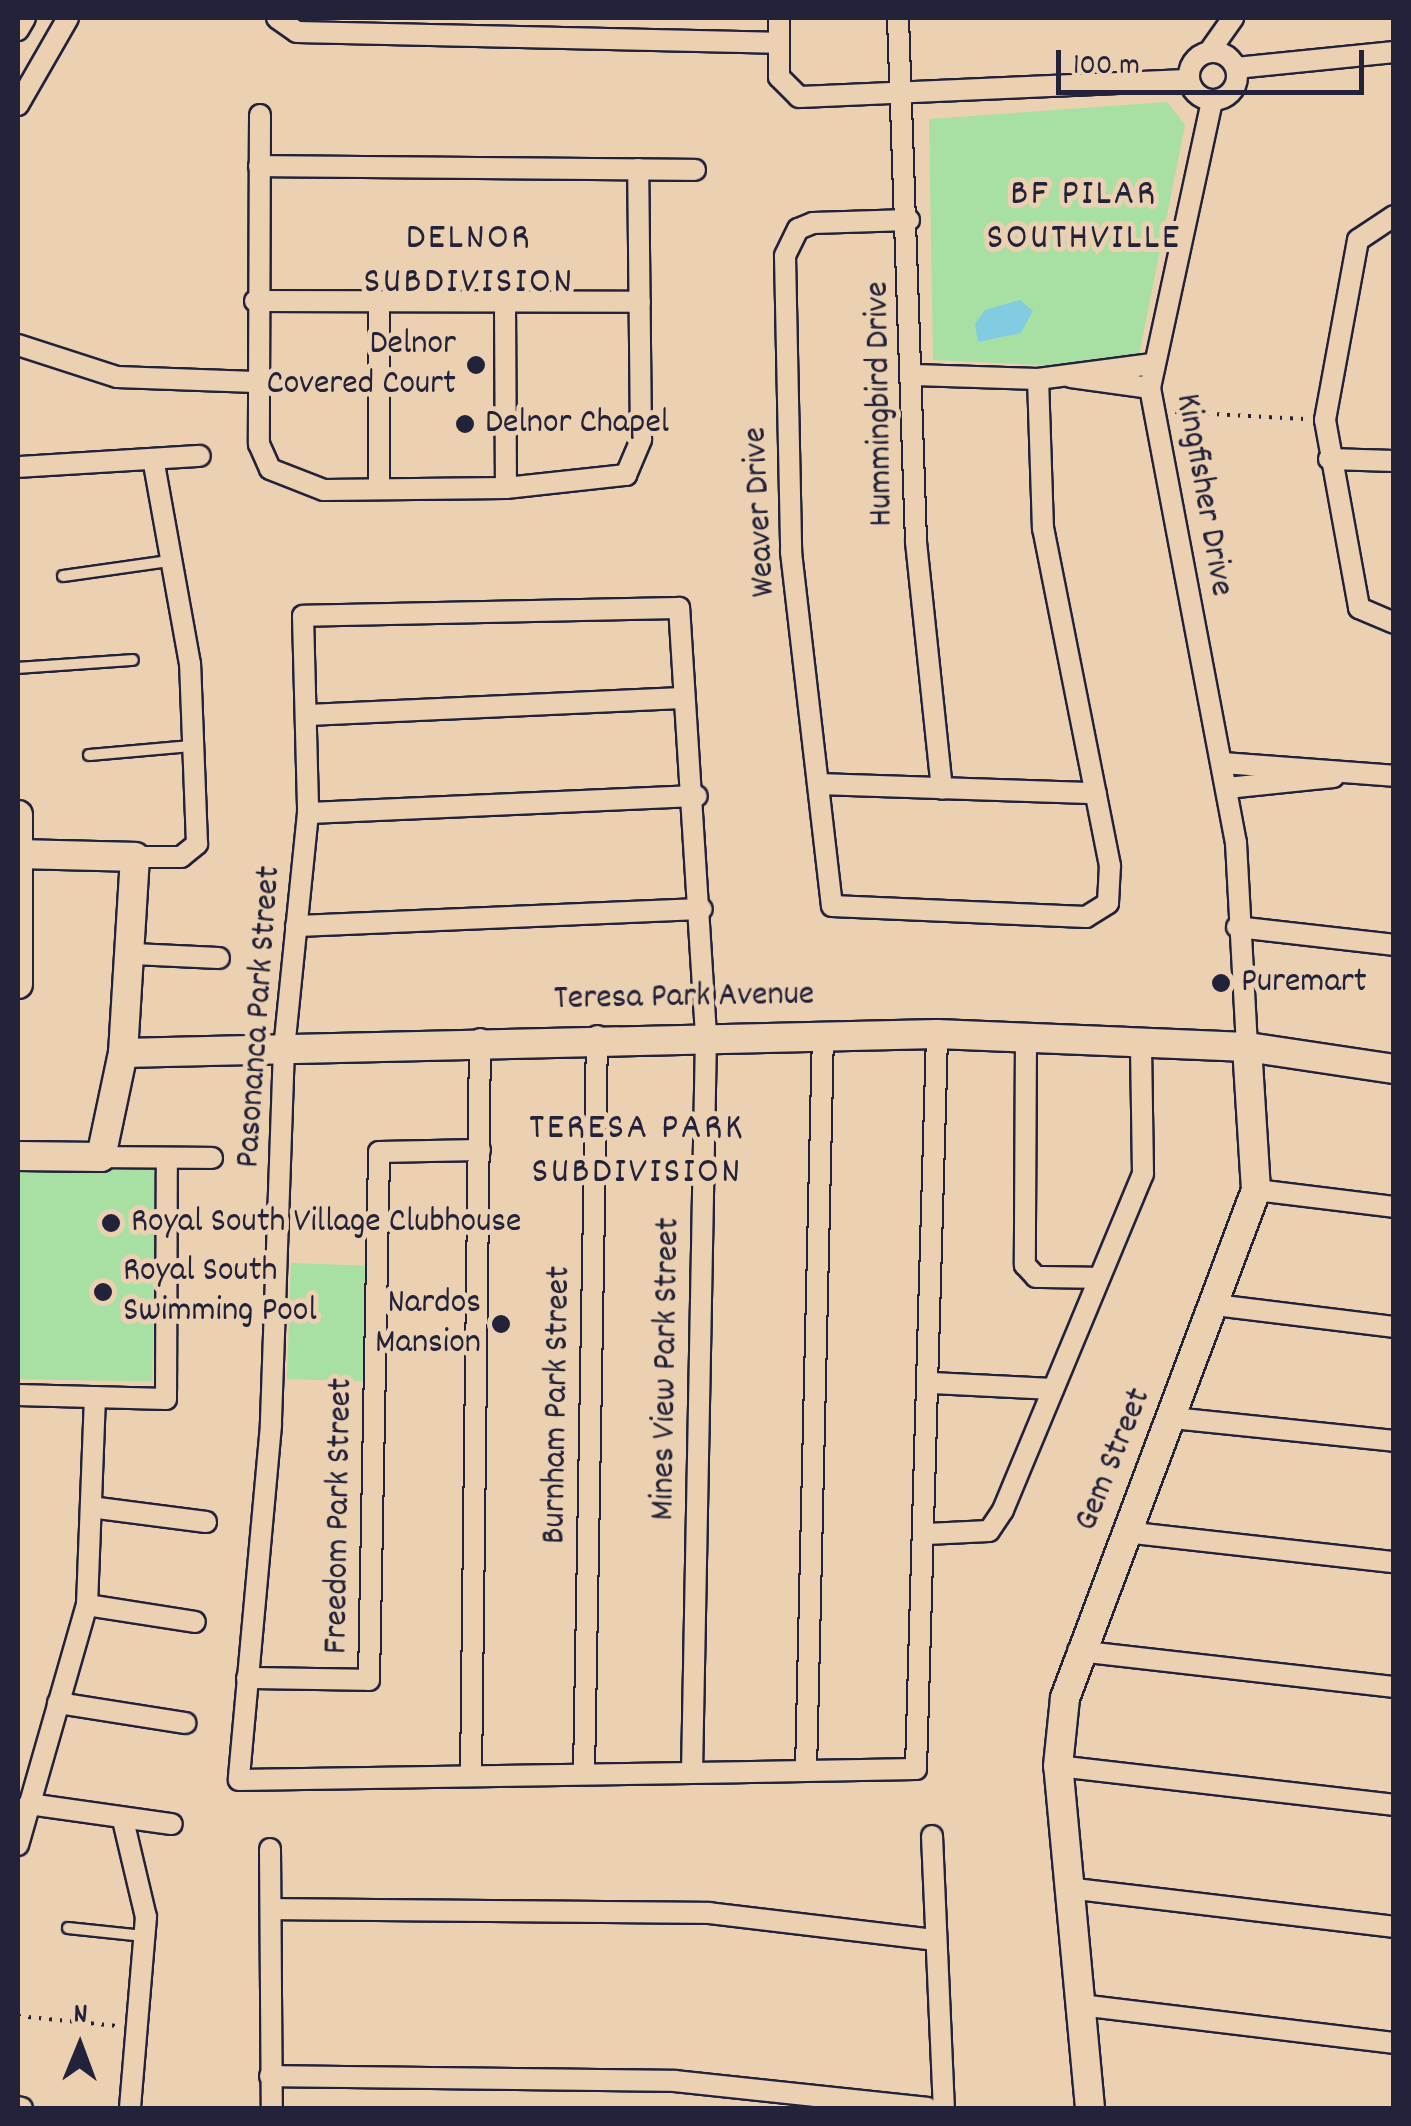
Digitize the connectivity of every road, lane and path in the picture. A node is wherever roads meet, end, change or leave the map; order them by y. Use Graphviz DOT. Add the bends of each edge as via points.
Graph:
graph roads {
  1 [pos="25,18"];
  2 [pos="68,18"];
  3 [pos="277,18"];
  4 [pos="779,18"];
  5 [pos="898,18"];
  6 [pos="1233,18"];
  7 [pos="18,30"];
  8 [pos="779,43"];
  9 [pos="1209,52"];
  10 [pos="1394,52"];
  11 [pos="1236,68"];
  12 [pos="1188,80"];
  13 [pos="902,96"];
  14 [pos="1212,100"];
  15 [pos="18,106"];
  16 [pos="260,115"];
  17 [pos="259,166"];
  18 [pos="638,169"];
  19 [pos="694,170"];
  20 [pos="1394,216"];
  21 [pos="910,220"];
  22 [pos="256,302"];
  23 [pos="378,302"];
  24 [pos="506,302"];
  25 [pos="640,302"];
  26 [pos="18,346"];
  27 [pos="1152,364"];
  28 [pos="914,375"];
  29 [pos="1071,377"];
  30 [pos="1038,378"];
  31 [pos="255,382"];
  32 [pos="1150,388"];
  33 [pos="1151,411"];
  34 [pos="1325,420"];
  35 [pos="200,456"];
  36 [pos="153,459"];
  37 [pos="1329,459"];
  38 [pos="1394,461"];
  39 [pos="18,466"];
  40 [pos="506,488"];
  41 [pos="379,489"];
  42 [pos="169,560"];
  43 [pos="62,576"];
  44 [pos="303,616"];
  45 [pos="1394,623"];
  46 [pos="133,660"];
  47 [pos="18,668"];
  48 [pos="683,698"];
  49 [pos="307,715"];
  50 [pos="194,746"];
  51 [pos="89,754"];
  52 [pos="1224,764"];
  53 [pos="1344,774"];
  54 [pos="1394,776"];
  55 [pos="818,784"];
  56 [pos="942,788"];
  57 [pos="1228,788"];
  58 [pos="1096,793"];
  59 [pos="697,796"];
  60 [pos="308,813"];
  61 [pos="18,815"];
  62 [pos="1236,843"];
  63 [pos="22,854"];
  64 [pos="134,857"];
  65 [pos="702,909"];
  66 [pos="296,926"];
  67 [pos="1236,926"];
  68 [pos="1394,944"];
  69 [pos="133,954"];
  70 [pos="219,958"];
  71 [pos="18,984"];
  72 [pos="823,1034"];
  73 [pos="937,1034"];
  74 [pos="706,1035"];
  75 [pos="597,1036"];
  76 [pos="1026,1037"];
  77 [pos="480,1039"];
  78 [pos="1142,1042"];
  79 [pos="1247,1047"];
  80 [pos="284,1048"];
  81 [pos="123,1053"];
  82 [pos="1394,1068"];
  83 [pos="480,1150"];
  84 [pos="18,1156"];
  85 [pos="101,1157"];
  86 [pos="212,1158"];
  87 [pos="167,1159"];
  88 [pos="1256,1190"];
  89 [pos="1394,1207"];
  90 [pos="1097,1278"];
  91 [pos="1215,1305"];
  92 [pos="1394,1327"];
  93 [pos="932,1383"];
  94 [pos="1053,1389"];
  95 [pos="18,1395"];
  96 [pos="95,1398"];
  97 [pos="1173,1418"];
  98 [pos="1394,1442"];
  99 [pos="98,1508"];
  100 [pos="206,1522"];
  101 [pos="1125,1532"];
  102 [pos="927,1534"];
  103 [pos="1394,1562"];
  104 [pos="87,1605"];
  105 [pos="196,1622"];
  106 [pos="1078,1651"];
  107 [pos="247,1678"];
  108 [pos="1394,1687"];
  109 [pos="58,1703"];
  110 [pos="185,1722"];
  111 [pos="1058,1766"];
  112 [pos="806,1770"];
  113 [pos="692,1773"];
  114 [pos="584,1774"];
  115 [pos="471,1776"];
  116 [pos="30,1804"];
  117 [pos="1394,1805"];
  118 [pos="124,1820"];
  119 [pos="172,1824"];
  120 [pos="932,1836"];
  121 [pos="18,1845"];
  122 [pos="270,1850"];
  123 [pos="1068,1888"];
  124 [pos="271,1908"];
  125 [pos="1394,1927"];
  126 [pos="68,1928"];
  127 [pos="144,1936"];
  128 [pos="934,1940"];
  129 [pos="1080,2005"];
  130 [pos="18,2016"];
  131 [pos="136,2028"];
  132 [pos="1394,2043"];
  133 [pos="270,2076"];
  134 [pos="764,2100"];
  135 [pos="130,2108"];
  136 [pos="272,2108"];
  137 [pos="928,2108"];
  138 [pos="944,2108"];
  139 [pos="1090,2108"];
  1 -- 7 [label="street"];
  2 -- 15 [label="street"];
  3 -- 8 [label="street" via="297,32"];
  4 -- 8 [label="street"];
  5 -- 13 [label="street, Hummingbird Drive"];
  6 -- 9 [label="street"];
  8 -- 13 [label="street" via="782,87 799,97"];
  9 -- 11 [label="street"];
  9 -- 12 [label="street" via="1193,62"];
  10 -- 11 [label="street"];
  11 -- 14 [label="street" via="1232,91"];
  12 -- 13 [label="street"];
  12 -- 14 [label="street"];
  13 -- 21 [label="street, Hummingbird Drive"];
  14 -- 27 [label="street, Kingfisher Drive"];
  16 -- 17 [label="street"];
  17 -- 18 [label="street"];
  17 -- 22 [label="street"];
  18 -- 19 [label="street"];
  18 -- 25 [label="street"];
  20 -- 34 [label="street" via="1358,240"];
  21 -- 28 [label="street, Hummingbird Drive"];
  21 -- 55 [label="street, Weaver Drive" via="814,223 798,229 784,256 792,552"];
  22 -- 23 [label="street"];
  22 -- 31 [label="street"];
  23 -- 24 [label="street"];
  23 -- 41 [label="street"];
  24 -- 25 [label="street"];
  24 -- 40 [label="street"];
  25 -- 40 [label="street" via="640,460 604,482"];
  26 -- 31 [label="street" via="117,377"];
  27 -- 29 [label="street"];
  27 -- 32 [label="street, Kingfisher Drive"];
  28 -- 30 [label="street"];
  28 -- 56 [label="street, Hummingbird Drive" via="916,542"];
  29 -- 30 [label="street"];
  29 -- 32 [label="street"];
  30 -- 58 [label="street" via="1043,529"];
  31 -- 41 [label="street" via="270,469 324,490"];
  32 -- 33 [label="street, Kingfisher Drive"];
  33 -- 34 [label="path"];
  33 -- 52 [label="street, Kingfisher Drive"];
  34 -- 37 [label="street"];
  35 -- 36 [label="street"];
  36 -- 39 [label="street"];
  36 -- 42 [label="street"];
  37 -- 38 [label="street"];
  37 -- 45 [label="street" via="1359,608"];
  40 -- 41 [label="street"];
  42 -- 43 [label="lane"];
  42 -- 50 [label="street"];
  44 -- 48 [label="street, Mines View Park Street" via="679,608"];
  44 -- 49 [label="street, Pasonanca Park Street"];
  46 -- 47 [label="lane"];
  48 -- 49 [label="street"];
  48 -- 59 [label="street, Mines View Park Street"];
  49 -- 60 [label="street, Pasonanca Park Street"];
  50 -- 51 [label="lane"];
  50 -- 64 [label="street" via="197,844 182,857"];
  52 -- 53 [label="street"];
  52 -- 57 [label="street, Kingfisher Drive"];
  53 -- 54 [label="street"];
  53 -- 57 [label="street"];
  55 -- 56 [label="street"];
  55 -- 58 [label="street, Weaver Drive" via="832,906 1099,912 1110,866"];
  56 -- 58 [label="street"];
  57 -- 62 [label="street, Kingfisher Drive"];
  59 -- 60 [label="street"];
  59 -- 65 [label="street, Mines View Park Street"];
  60 -- 66 [label="street, Pasonanca Park Street"];
  61 -- 63 [label="street"];
  62 -- 67 [label="street, Gem Street"];
  63 -- 64 [label="street"];
  63 -- 71 [label="street"];
  64 -- 69 [label="street"];
  65 -- 66 [label="street"];
  65 -- 74 [label="street, Mines View Park Street"];
  66 -- 80 [label="street, Pasonanca Park Street"];
  67 -- 68 [label="street"];
  67 -- 79 [label="street, Gem Street"];
  69 -- 70 [label="street"];
  69 -- 81 [label="street"];
  72 -- 73 [label="street, Teresa Park Avenue"];
  72 -- 74 [label="street, Teresa Park Avenue"];
  72 -- 112 [label="street"];
  73 -- 76 [label="street, Teresa Park Avenue"];
  73 -- 93 [label="street"];
  74 -- 75 [label="street, Teresa Park Avenue"];
  74 -- 113 [label="street, Mines View Park Street"];
  75 -- 77 [label="street, Teresa Park Avenue"];
  75 -- 114 [label="street, Burnham Park Street"];
  76 -- 78 [label="street, Teresa Park Avenue"];
  76 -- 90 [label="street" via="1025,1265 1036,1277"];
  77 -- 80 [label="street, Teresa Park Avenue"];
  77 -- 83 [label="street"];
  78 -- 79 [label="street, Teresa Park Avenue"];
  78 -- 90 [label="street" via="1143,1174"];
  79 -- 82 [label="street, Teresa Park Avenue"];
  79 -- 88 [label="street, Gem Street"];
  80 -- 81 [label="street, Teresa Park Avenue"];
  80 -- 107 [label="street, Pasonanca Park Street" via="271,1426"];
  81 -- 85 [label="street"];
  83 -- 107 [label="street, Freedom Park Street" via="379,1152 369,1680"];
  83 -- 115 [label="street"];
  84 -- 85 [label="street"];
  85 -- 87 [label="street"];
  86 -- 87 [label="street"];
  87 -- 96 [label="street" via="166,1400"];
  88 -- 89 [label="street"];
  88 -- 91 [label="street, Gem Street"];
  90 -- 94 [label="street"];
  91 -- 92 [label="street"];
  91 -- 97 [label="street, Gem Street"];
  93 -- 94 [label="street"];
  93 -- 102 [label="street"];
  94 -- 102 [label="street" via="998,1521 976,1534"];
  95 -- 96 [label="street"];
  96 -- 99 [label="street"];
  97 -- 98 [label="street"];
  97 -- 101 [label="street, Gem Street"];
  99 -- 100 [label="street"];
  99 -- 104 [label="street"];
  101 -- 103 [label="street"];
  101 -- 106 [label="street, Gem Street"];
  102 -- 112 [label="street" via="916,1769"];
  104 -- 105 [label="street"];
  104 -- 109 [label="street"];
  106 -- 108 [label="street"];
  106 -- 111 [label="street, Gem Street"];
  107 -- 115 [label="street, Pasonanca Park Street" via="239,1780"];
  109 -- 110 [label="street"];
  109 -- 116 [label="street"];
  111 -- 117 [label="street"];
  111 -- 123 [label="street, Gem Street"];
  112 -- 113 [label="street"];
  113 -- 114 [label="street"];
  114 -- 115 [label="street"];
  116 -- 118 [label="street"];
  116 -- 121 [label="street"];
  118 -- 119 [label="street"];
  118 -- 127 [label="street"];
  120 -- 128 [label="street"];
  122 -- 124 [label="street"];
  123 -- 125 [label="street"];
  123 -- 129 [label="street, Gem Street"];
  124 -- 128 [label="street" via="709,1914"];
  124 -- 133 [label="street"];
  126 -- 127 [label="lane"];
  127 -- 131 [label="street"];
  128 -- 138 [label="street"];
  129 -- 132 [label="street"];
  129 -- 139 [label="street, Gem Street"];
  130 -- 131 [label="path"];
  131 -- 135 [label="street"];
  133 -- 134 [label="street"];
  133 -- 136 [label="street"];
  134 -- 137 [label="street"];
}
